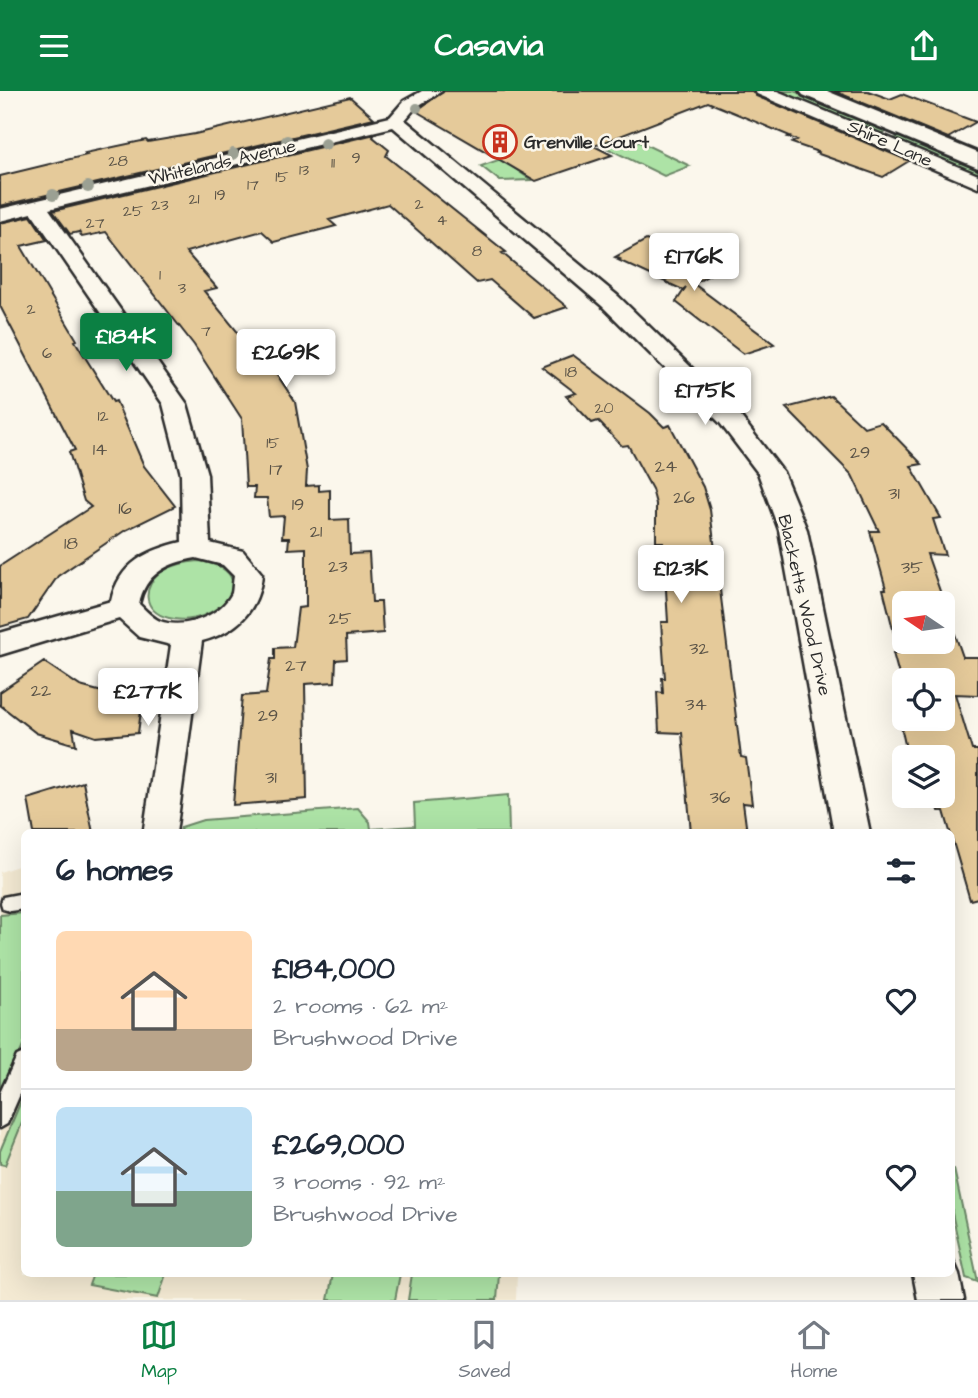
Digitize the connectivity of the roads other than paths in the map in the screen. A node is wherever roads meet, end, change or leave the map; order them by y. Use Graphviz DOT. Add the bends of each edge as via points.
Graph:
graph roads {
  1 [pos="434,91"];
  2 [pos="762,91"];
  3 [pos="810,91"];
  4 [pos="396,121"];
  5 [pos="903,130"];
  6 [pos="880,139"];
  7 [pos="978,161"];
  8 [pos="978,182"];
  9 [pos="37,206"];
  10 [pos="0,215"];
  11 [pos="196,549"];
  12 [pos="124,607"];
  13 [pos="188,634"];
  14 [pos="0,644"];
  15 [pos="160,829"];
  16 [pos="851,829"];
  17 [pos="21,1070"];
  18 [pos="0,1117"];
  19 [pos="937,1277"];
  20 [pos="942,1300"];
  1 -- 4 [label="street, Whitelands Avenue" via="410,104"];
  2 -- 6 [label="street, Shire Lane"];
  3 -- 5 [label="street, Shire Lane"];
  4 -- 9 [label="street, Whitelands Avenue"];
  4 -- 16 [label="street, Blacketts Wood Drive" via="610,301 729,418 770,472 793,530"];
  5 -- 6 [label="street"];
  5 -- 7 [label="street, Shire Lane"];
  6 -- 8 [label="street, Shire Lane"];
  9 -- 10 [label="street, Whitelands Avenue"];
  9 -- 11 [label="street" via="175,404 194,474"];
  11 -- 12 [label="street" via="145,567 126,591"];
  11 -- 13 [label="street" via="232,557 249,578 249,592 228,619"];
  12 -- 13 [label="street" via="139,624 153,631"];
  12 -- 14 [label="street"];
  13 -- 15 [label="street"];
  17 -- 18 [label="lane"];
  19 -- 20 [label="street"];
}
